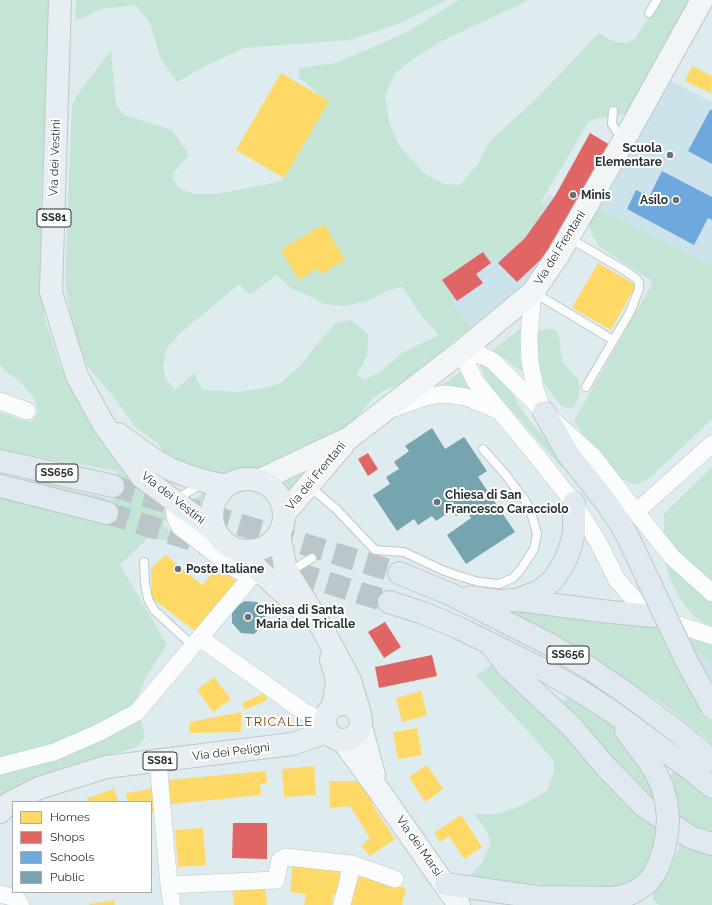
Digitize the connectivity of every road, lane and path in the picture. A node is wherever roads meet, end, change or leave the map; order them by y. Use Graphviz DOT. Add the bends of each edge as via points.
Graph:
graph roads {
  1 [pos="60,0"];
  2 [pos="657,0"];
  3 [pos="702,0"];
  4 [pos="650,13"];
  5 [pos="613,111"];
  6 [pos="623,142"];
  7 [pos="568,238"];
  8 [pos="533,292"];
  9 [pos="613,340"];
  10 [pos="463,350"];
  11 [pos="586,387"];
  12 [pos="0,401"];
  13 [pos="27,411"];
  14 [pos="500,411"];
  15 [pos="382,412"];
  16 [pos="544,412"];
  17 [pos="104,425"];
  18 [pos="348,438"];
  19 [pos="712,444"];
  20 [pos="483,449"];
  21 [pos="0,461"];
  22 [pos="206,481"];
  23 [pos="258,481"];
  24 [pos="308,485"];
  25 [pos="0,486"];
  26 [pos="113,486"];
  27 [pos="227,486"];
  28 [pos="174,500"];
  29 [pos="574,503"];
  30 [pos="636,512"];
  31 [pos="106,513"];
  32 [pos="281,524"];
  33 [pos="215,531"];
  34 [pos="236,549"];
  35 [pos="312,558"];
  36 [pos="144,562"];
  37 [pos="288,573"];
  38 [pos="399,573"];
  39 [pos="257,575"];
  40 [pos="712,593"];
  41 [pos="452,595"];
  42 [pos="516,600"];
  43 [pos="389,602"];
  44 [pos="652,616"];
  45 [pos="322,628"];
  46 [pos="712,636"];
  47 [pos="196,642"];
  48 [pos="489,642"];
  49 [pos="712,707"];
  50 [pos="611,711"];
  51 [pos="360,721"];
  52 [pos="332,725"];
  53 [pos="712,760"];
  54 [pos="158,761"];
  55 [pos="0,766"];
  56 [pos="712,787"];
  57 [pos="378,788"];
  58 [pos="14,801"];
  59 [pos="12,802"];
  60 [pos="0,812"];
  61 [pos="712,844"];
  62 [pos="352,864"];
  63 [pos="395,879"];
  64 [pos="446,884"];
  65 [pos="169,885"];
  66 [pos="0,894"];
  67 [pos="529,901"];
  68 [pos="21,905"];
  69 [pos="172,905"];
  70 [pos="342,905"];
  71 [pos="459,905"];
  1 -- 17 [label="main road, Via dei Vestini / SS81" via="51,292 77,376"];
  2 -- 4 [label="lane"];
  3 -- 6 [label="main road, Via dei Frentani"];
  5 -- 6 [label="lane" via="612,124"];
  6 -- 7 [label="main road, Via dei Frentani"];
  7 -- 8 [label="main road, Via dei Frentani"];
  7 -- 9 [label="lane" via="624,270 639,282 639,289 630,312"];
  8 -- 9 [label="lane"];
  8 -- 10 [label="main road, Via dei Frentani"];
  8 -- 16 [label="street" via="529,336 530,362 535,388"];
  9 -- 11 [label="lane"];
  10 -- 14 [label="street" via="475,381"];
  10 -- 15 [label="main road, Via dei Frentani"];
  10 -- 16 [label="street" via="493,361"];
  12 -- 13 [label="street"];
  14 -- 15 [label="street" via="466,397 447,394 428,396"];
  14 -- 29 [label="street"];
  15 -- 18 [label="main road, Via dei Frentani"];
  16 -- 30 [label="street" via="593,456"];
  16 -- 49 [label="highway, bridge" via="568,454 605,501 627,535 687,662"];
  17 -- 22 [label="main road, Via dei Vestini / SS81" via="158,462"];
  17 -- 28 [label="main road, Via dei Vestini / SS81" via="142,477"];
  18 -- 23 [label="main road, Via dei Frentani"];
  18 -- 24 [label="main road, Via dei Frentani"];
  19 -- 30 [label="street"];
  20 -- 24 [label="lane" via="526,502 537,534 534,549 521,569 513,578 499,584 459,576 404,552 375,550"];
  21 -- 26 [label="highway, SS656"];
  22 -- 27 [label="main road, Via dei Vestini / SS81"];
  22 -- 28 [label="lane"];
  23 -- 27 [label="main road" via="248,479"];
  23 -- 32 [label="main road, SS81" via="268,486 282,503"];
  24 -- 32 [label="main road, Via dei Frentani"];
  25 -- 31 [label="highway, SS656"];
  27 -- 33 [label="main road" via="220,492 213,506 212,521"];
  28 -- 33 [label="main road, Via dei Vestini / SS81"];
  28 -- 39 [label="street" via="175,516 180,527 234,568"];
  29 -- 42 [label="highway" via="574,533 565,562 554,579 540,591"];
  29 -- 44 [label="street" via="617,580"];
  30 -- 40 [label="street" via="672,556"];
  32 -- 34 [label="main road" via="271,543 260,549"];
  32 -- 37 [label="main road, Via dei Marsi / SS81"];
  33 -- 34 [label="main road, SS81" via="220,539"];
  34 -- 39 [label="main road, Via dei Marsi / SS81"];
  35 -- 37 [label="lane"];
  36 -- 47 [label="lane" via="148,599 154,610"];
  37 -- 45 [label="main road, Via dei Marsi / SS81"];
  38 -- 41 [label="highway, SS656"];
  39 -- 45 [label="main road, Via dei Marsi / SS81"];
  39 -- 47 [label="street"];
  41 -- 42 [label="highway" via="497,601"];
  41 -- 53 [label="highway, SS656" via="549,644 589,668"];
  42 -- 44 [label="highway"];
  43 -- 48 [label="highway, SS656" via="435,618"];
  44 -- 46 [label="street"];
  45 -- 51 [label="main road, Via dei Marsi / SS81" via="350,680"];
  45 -- 52 [label="main road, Via dei Marsi" via="338,680"];
  47 -- 52 [label="street" via="302,711"];
  47 -- 55 [label="street" via="137,712 54,752"];
  48 -- 50 [label="highway, SS656" via="580,691"];
  48 -- 61 [label="highway" via="508,667 572,727 644,806 690,837"];
  50 -- 56 [label="highway, SS656"];
  50 -- 67 [label="highway, bridge" via="650,763 662,786 668,817 664,849 659,864 648,882 627,896"];
  51 -- 52 [label="main road" via="354,737"];
  51 -- 52 [label="main road" via="351,706 339,704"];
  51 -- 57 [label="main road, Via dei Marsi"];
  52 -- 54 [label="main road, Via dei Peligni / SS81" via="292,744"];
  52 -- 57 [label="main road, Via dei Marsi"];
  54 -- 58 [label="main road, Via dei Peligni / SS81" via="106,767 39,788"];
  54 -- 65 [label="street"];
  57 -- 64 [label="main road, Via dei Marsi"];
  59 -- 60 [label="main road, Via dei Peligni / SS81"];
  62 -- 63 [label="street"];
  62 -- 65 [label="street" via="286,857 280,860 276,880"];
  62 -- 70 [label="street"];
  64 -- 67 [label="highway"];
  64 -- 71 [label="main road, Via dei Marsi"];
  65 -- 69 [label="street"];
  66 -- 68 [label="street" via="16,898"];
}
